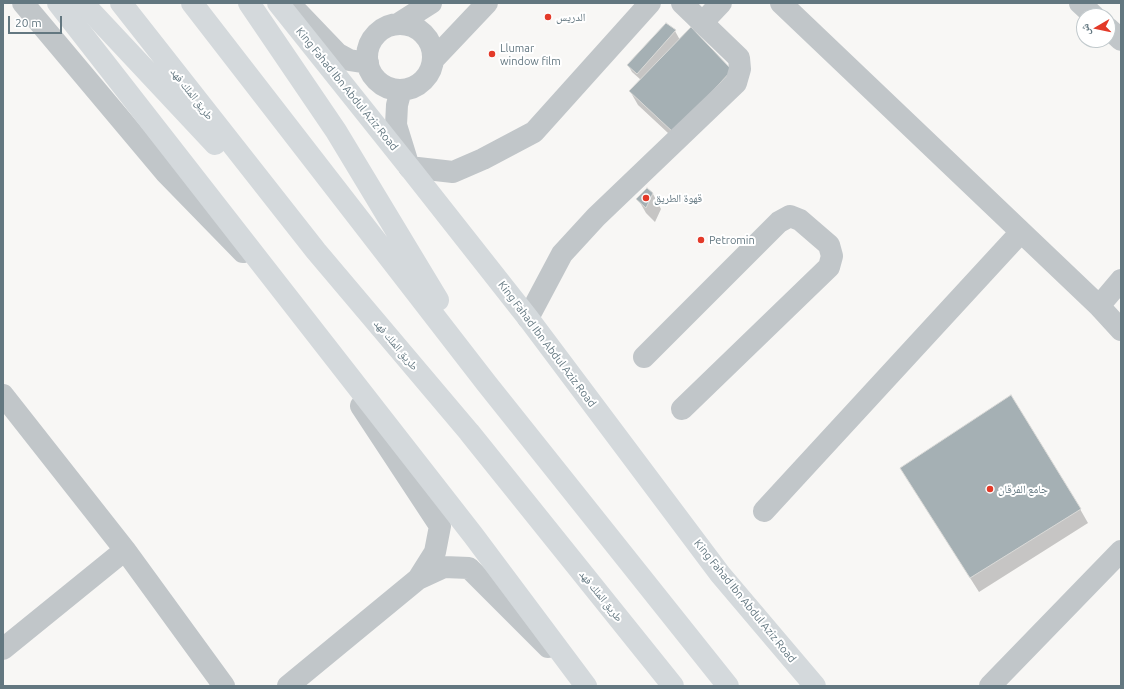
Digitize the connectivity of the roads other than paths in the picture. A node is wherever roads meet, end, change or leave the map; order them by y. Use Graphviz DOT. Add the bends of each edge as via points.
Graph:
graph roads {
  1 [pos="23,3"];
  2 [pos="58,3"];
  3 [pos="83,3"];
  4 [pos="121,3"];
  5 [pos="192,3"];
  6 [pos="249,3"];
  7 [pos="278,3"];
  8 [pos="289,3"];
  9 [pos="431,3"];
  10 [pos="487,3"];
  11 [pos="650,3"];
  12 [pos="682,3"];
  13 [pos="721,3"];
  14 [pos="781,3"];
  15 [pos="702,23"];
  16 [pos="398,24"];
  17 [pos="432,60"];
  18 [pos="368,63"];
  19 [pos="401,90"];
  20 [pos="409,167"];
  21 [pos="1021,232"];
  22 [pos="316,251"];
  23 [pos="1121,280"];
  24 [pos="1098,306"];
  25 [pos="299,311"];
  26 [pos="528,318"];
  27 [pos="1121,330"];
  28 [pos="644,357"];
  29 [pos="487,384"];
  30 [pos="3,395"];
  31 [pos="682,409"];
  32 [pos="764,511"];
  33 [pos="124,550"];
  34 [pos="1121,551"];
  35 [pos="720,574"];
  36 [pos="418,579"];
  37 [pos="3,649"];
  38 [pos="585,684"];
  39 [pos="224,686"];
  40 [pos="288,686"];
  41 [pos="673,686"];
  42 [pos="728,686"];
  43 [pos="800,686"];
  44 [pos="815,686"];
  45 [pos="990,686"];
  1 -- 25 [label="street" via="165,172"];
  2 -- 25 [label="main road"];
  3 -- 22 [label="main road"];
  4 -- 22 [label="main road, طريق الملك فهد"];
  5 -- 29 [label="main road"];
  6 -- 29 [label="main road" via="336,131"];
  7 -- 20 [label="main road, King Fahad Ibn Abdul Aziz Road"];
  8 -- 18 [label="street" via="338,54 349,60"];
  9 -- 16 [label="street"];
  10 -- 17 [label="street"];
  11 -- 20 [label="street" via="534,132 453,172"];
  12 -- 15 [label="street"];
  13 -- 15 [label="street"];
  14 -- 21 [label="street"];
  15 -- 26 [label="street" via="739,58 740,69 736,83 596,217 562,254"];
  16 -- 17 [label="street" via="416,28 424,34 431,46"];
  16 -- 18 [label="street" via="389,26 374,36 369,45"];
  17 -- 19 [label="street" via="426,78 419,84"];
  18 -- 19 [label="street" via="370,72 376,80 392,89"];
  19 -- 20 [label="street" via="396,125"];
  20 -- 26 [label="main road, King Fahad Ibn Abdul Aziz Road"];
  21 -- 24 [label="street"];
  21 -- 32 [label="street"];
  22 -- 41 [label="main road, طريق الملك فهد" via="470,432"];
  23 -- 24 [label="street"];
  24 -- 27 [label="street"];
  25 -- 36 [label="street" via="440,526 435,552"];
  25 -- 38 [label="main road"];
  26 -- 35 [label="main road, King Fahad Ibn Abdul Aziz Road"];
  28 -- 31 [label="street" via="779,222 790,216 800,220 829,245 832,256 829,267"];
  29 -- 42 [label="main road"];
  30 -- 33 [label="street"];
  33 -- 37 [label="street"];
  33 -- 39 [label="street"];
  34 -- 45 [label="street"];
  35 -- 43 [label="main road"];
  35 -- 44 [label="main road, King Fahad Ibn Abdul Aziz Road"];
  36 -- 38 [label="street" via="444,567 469,568"];
  36 -- 40 [label="street"];
}
